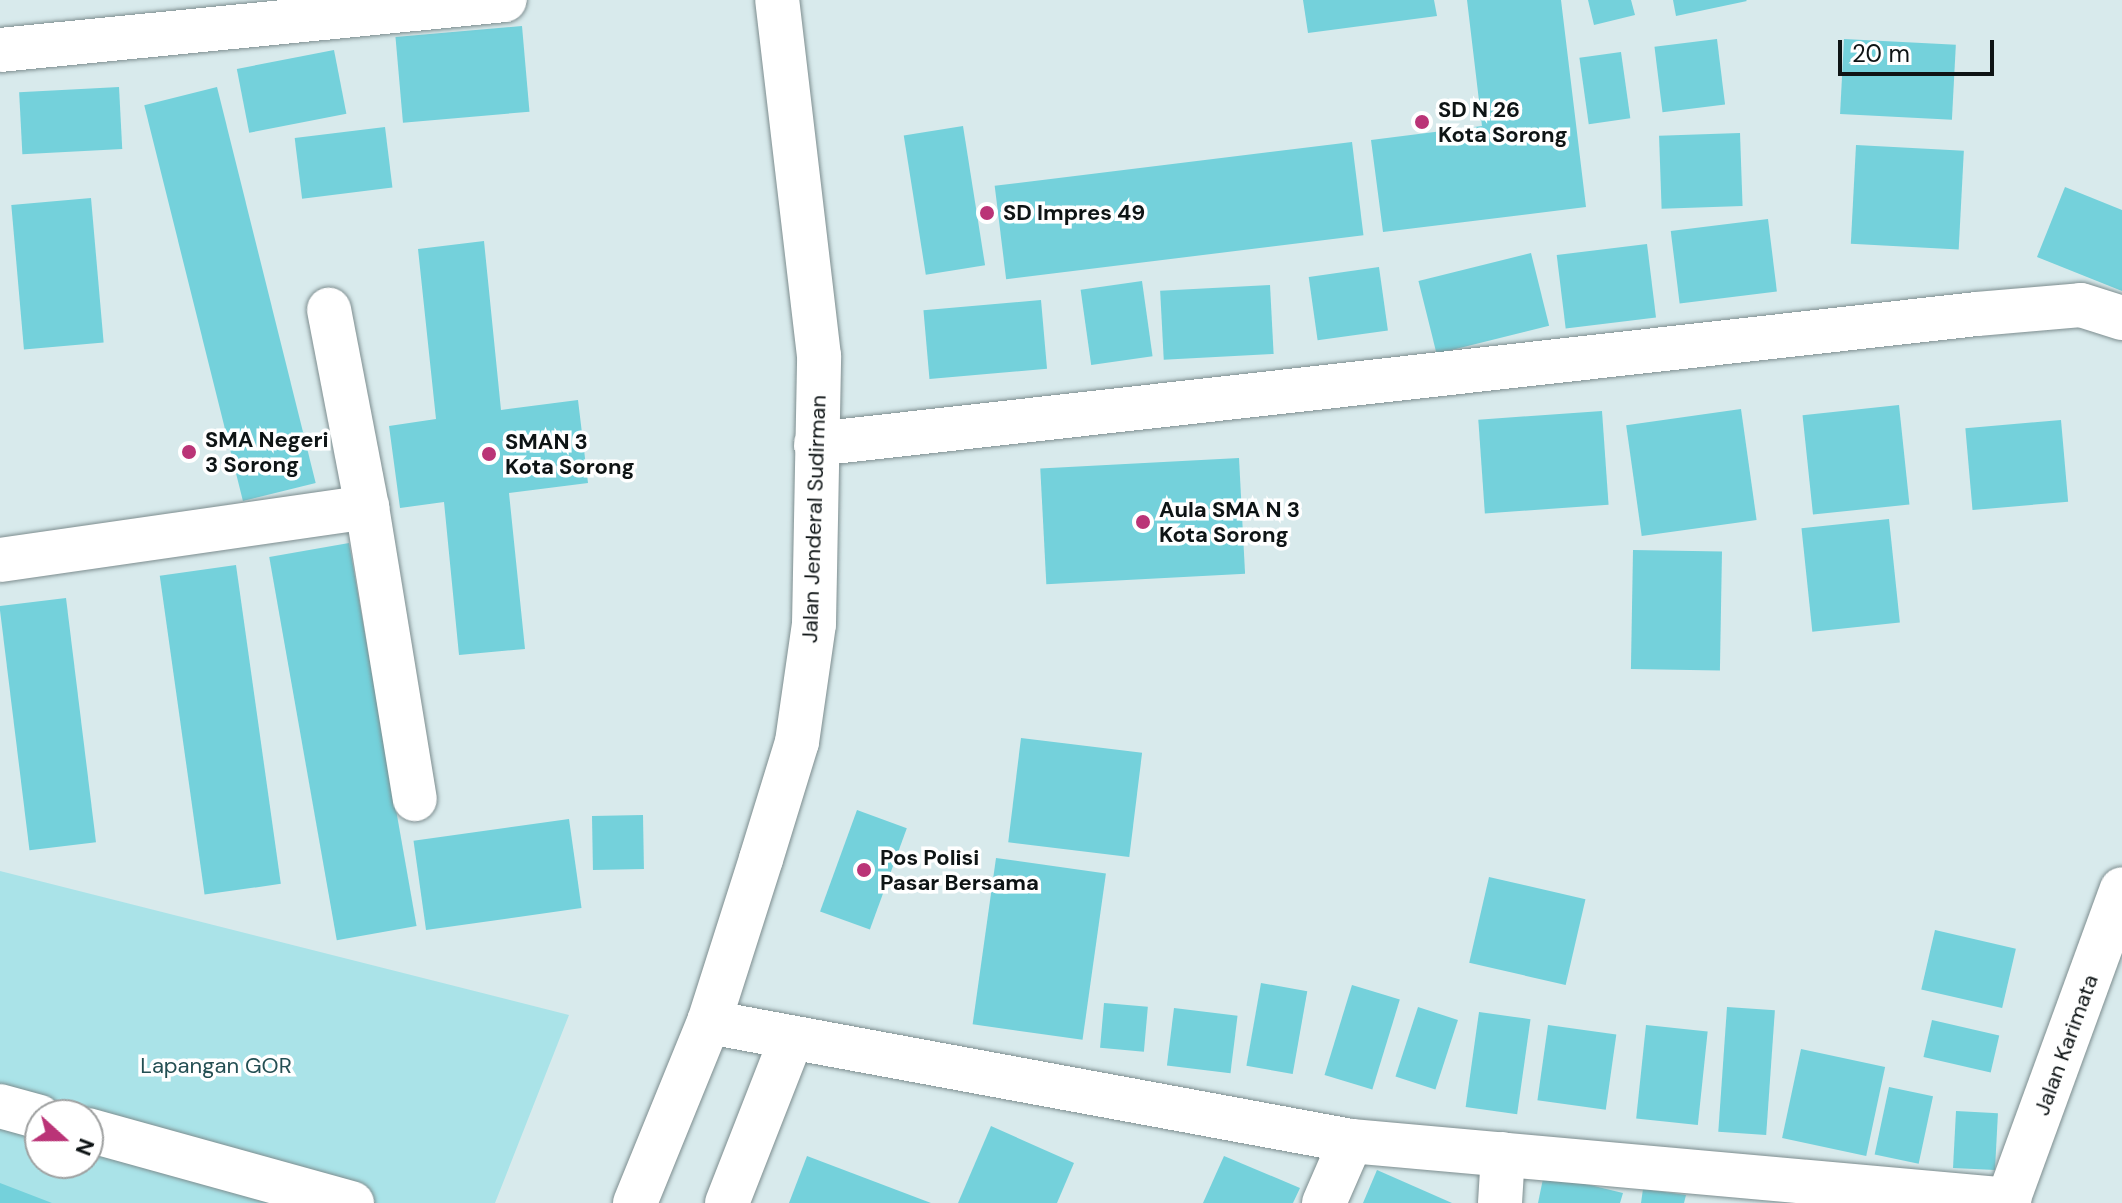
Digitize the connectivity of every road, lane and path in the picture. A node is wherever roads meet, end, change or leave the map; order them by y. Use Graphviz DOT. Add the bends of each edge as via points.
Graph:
graph roads {
  1 [pos="505,0"];
  2 [pos="777,0"];
  3 [pos="0,50"];
  4 [pos="329,310"];
  5 [pos="2122,318"];
  6 [pos="816,444"];
  7 [pos="367,507"];
  8 [pos="0,560"];
  9 [pos="415,799"];
  10 [pos="2122,889"];
  11 [pos="709,1022"];
  12 [pos="791,1040"];
  13 [pos="0,1106"];
  14 [pos="24,1113"];
  15 [pos="104,1134"];
  16 [pos="1351,1141"];
  17 [pos="1503,1154"];
  18 [pos="2008,1202"];
  19 [pos="352,1203"];
  20 [pos="635,1203"];
  21 [pos="727,1203"];
  22 [pos="1324,1203"];
  23 [pos="1500,1203"];
  1 -- 3 [label="street"];
  2 -- 6 [label="street, Jalan Jenderal Sudirman" via="819,356"];
  4 -- 7 [label="street"];
  5 -- 6 [label="street" via="2081,305 1977,314"];
  6 -- 11 [label="street, Jalan Jenderal Sudirman" via="814,624 797,742"];
  7 -- 8 [label="street"];
  7 -- 9 [label="street"];
  10 -- 18 [label="street, Jalan Karimata"];
  11 -- 12 [label="street"];
  11 -- 20 [label="street, Jalan Jenderal Sudirman"];
  12 -- 16 [label="street"];
  12 -- 21 [label="street"];
  13 -- 14 [label="street"];
  15 -- 19 [label="street"];
  16 -- 17 [label="street"];
  16 -- 22 [label="street"];
  17 -- 18 [label="street"];
  17 -- 23 [label="street"];
}
